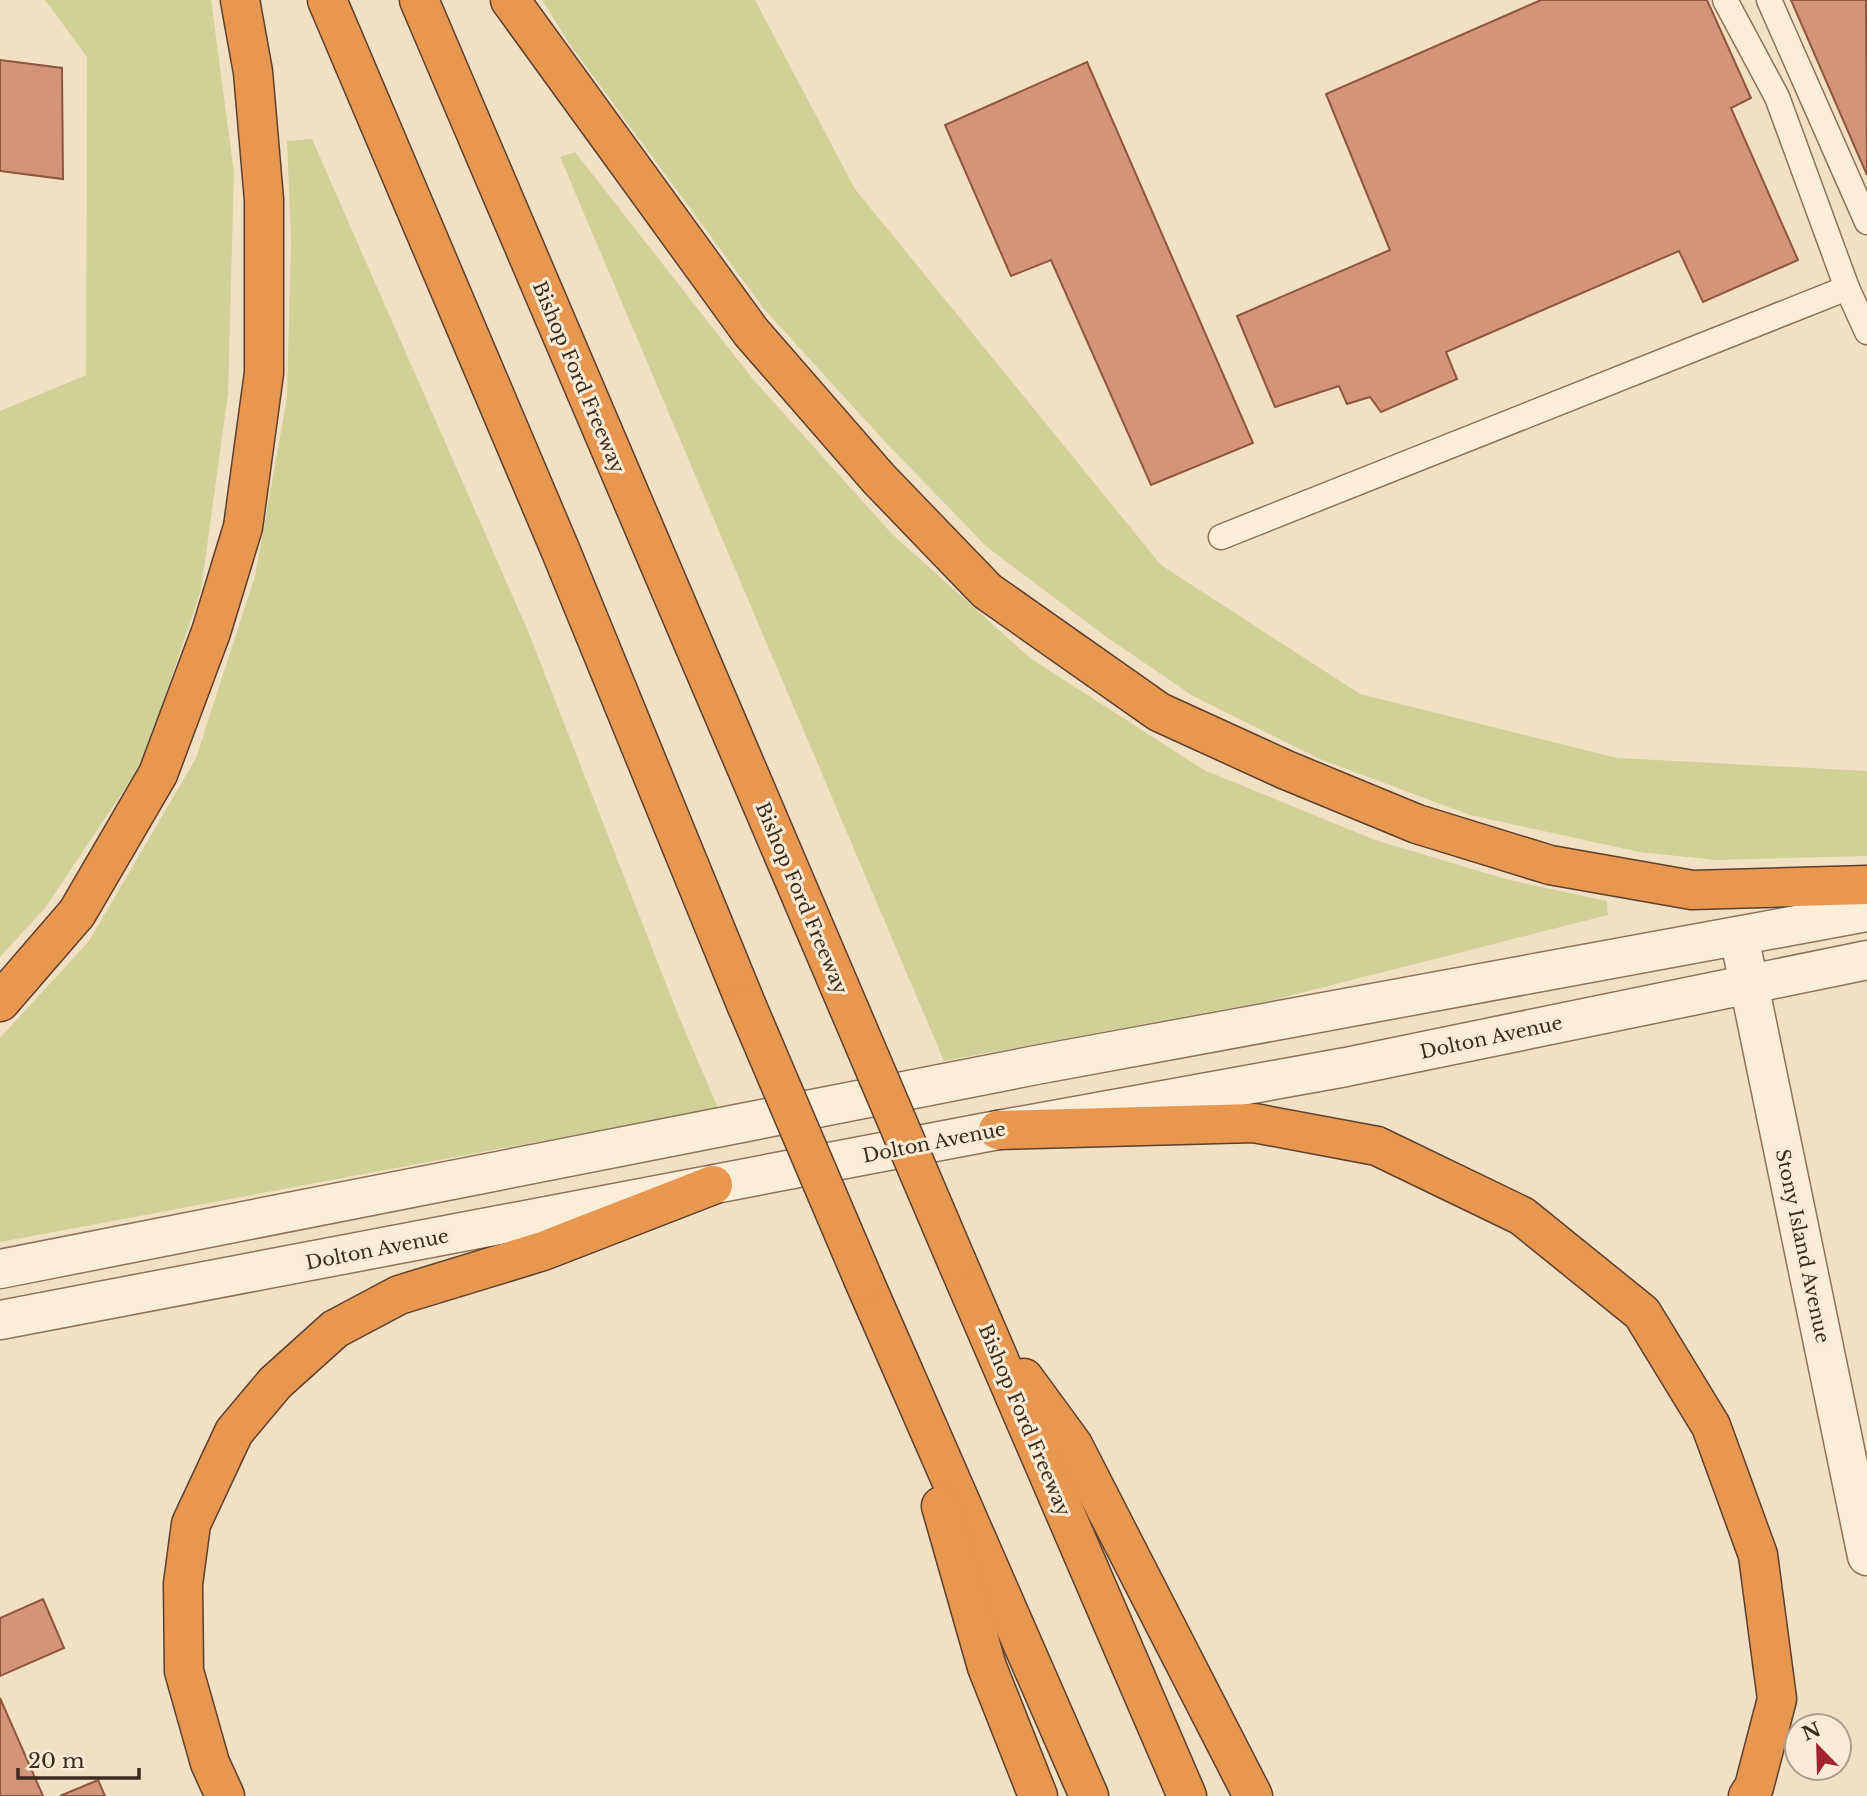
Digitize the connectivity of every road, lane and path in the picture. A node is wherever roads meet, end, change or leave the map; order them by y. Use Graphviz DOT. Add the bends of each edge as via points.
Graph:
graph roads {
  1 [pos="240,0"];
  2 [pos="327,0"];
  3 [pos="419,0"];
  4 [pos="510,0"];
  5 [pos="1725,0"];
  6 [pos="1769,0"];
  7 [pos="1867,222"];
  8 [pos="1847,288"];
  9 [pos="1867,332"];
  10 [pos="1221,537"];
  11 [pos="1867,885"];
  12 [pos="1867,912"];
  13 [pos="1739,936"];
  14 [pos="1867,960"];
  15 [pos="1749,984"];
  16 [pos="0,1002"];
  17 [pos="998,1130"];
  18 [pos="713,1185"];
  19 [pos="0,1269"];
  20 [pos="0,1320"];
  21 [pos="985,1326"];
  22 [pos="900,1362"];
  23 [pos="1867,1556"];
  24 [pos="225,1796"];
  25 [pos="1038,1796"];
  26 [pos="1089,1796"];
  27 [pos="1187,1796"];
  28 [pos="1253,1796"];
  29 [pos="1748,1796"];
  1 -- 16 [label="highway" via="253,72 264,200 264,373 243,527 211,632 158,774 77,913"];
  2 -- 22 [label="highway, bridge"];
  3 -- 21 [label="highway, Bishop Ford Freeway, bridge"];
  4 -- 11 [label="highway" via="751,332 879,480 987,591 1159,712 1417,824 1549,865 1692,890"];
  5 -- 8 [label="lane" via="1777,97"];
  6 -- 7 [label="lane"];
  8 -- 9 [label="lane"];
  8 -- 10 [label="lane"];
  12 -- 13 [label="street"];
  13 -- 15 [label="street, Stony Island Avenue"];
  13 -- 19 [label="street" via="1036,1065"];
  14 -- 15 [label="street, Dolton Avenue"];
  15 -- 17 [label="street, Dolton Avenue" via="1346,1067"];
  15 -- 23 [label="street, Stony Island Avenue"];
  17 -- 18 [label="street, Dolton Avenue"];
  17 -- 29 [label="highway" via="1254,1123 1377,1146 1522,1216 1642,1314 1711,1426 1758,1555 1777,1699"];
  18 -- 20 [label="street, Dolton Avenue"];
  18 -- 24 [label="highway" via="542,1251 399,1294 335,1329 275,1383 234,1432 191,1524 183,1584 184,1671 210,1763"];
  21 -- 27 [label="highway, Bishop Ford Freeway"];
  21 -- 28 [label="highway" via="1073,1445"];
  22 -- 25 [label="highway" via="987,1667"];
  22 -- 26 [label="highway"];
}
